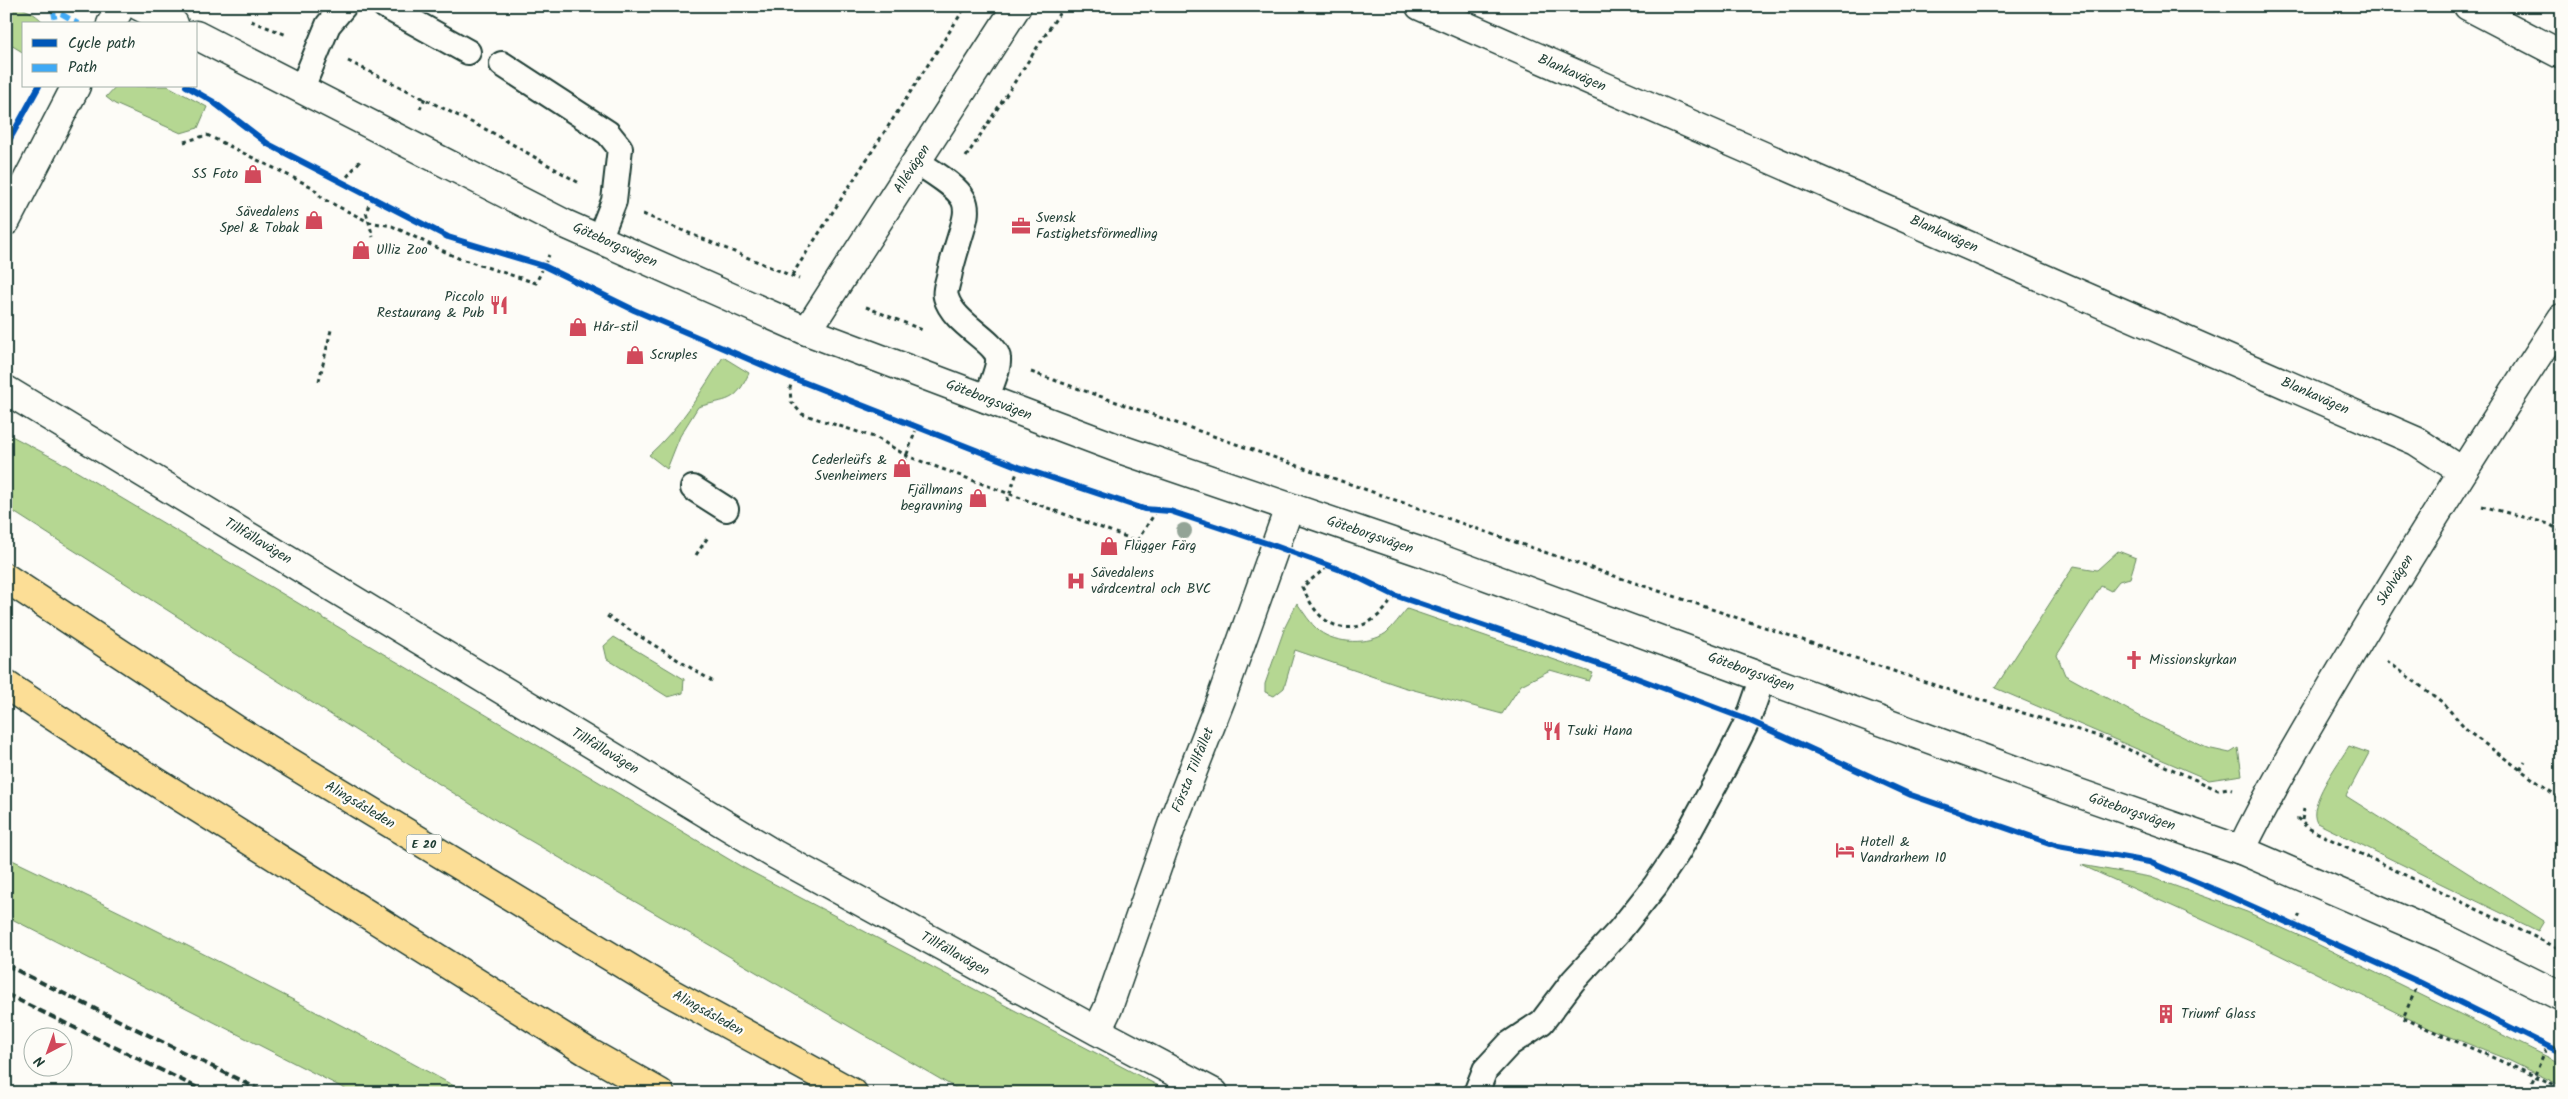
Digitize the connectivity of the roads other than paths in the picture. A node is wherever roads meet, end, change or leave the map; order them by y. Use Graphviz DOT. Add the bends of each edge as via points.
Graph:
graph roads {
  1 [pos="121,6"];
  2 [pos="139,6"];
  3 [pos="344,6"];
  4 [pos="385,6"];
  5 [pos="1017,6"];
  6 [pos="1420,6"];
  7 [pos="2468,6"];
  8 [pos="112,22"];
  9 [pos="170,22"];
  10 [pos="198,36"];
  11 [pos="468,52"];
  12 [pos="2562,55"];
  13 [pos="502,64"];
  14 [pos="75,88"];
  15 [pos="302,88"];
  16 [pos="917,162"];
  17 [pos="6,220"];
  18 [pos="599,239"];
  19 [pos="2562,318"];
  20 [pos="807,331"];
  21 [pos="6,390"];
  22 [pos="986,400"];
  23 [pos="2462,471"];
  24 [pos="693,488"];
  25 [pos="1289,508"];
  26 [pos="726,509"];
  27 [pos="6,578"];
  28 [pos="1763,676"];
  29 [pos="6,685"];
  30 [pos="2241,850"];
  31 [pos="2562,997"];
  32 [pos="1097,1031"];
  33 [pos="660,1093"];
  34 [pos="853,1093"];
  35 [pos="1214,1093"];
  36 [pos="1476,1093"];
  1 -- 8 [label="street"];
  2 -- 9 [label="street"];
  3 -- 15 [label="lane" via="328,25"];
  4 -- 11 [label="lane"];
  5 -- 16 [label="street, Allévägen"];
  6 -- 23 [label="street, Blankavägen" via="2416,441"];
  7 -- 12 [label="street"];
  10 -- 15 [label="street, Göteborgsvägen"];
  13 -- 18 [label="lane" via="608,133 620,148 614,201"];
  14 -- 17 [label="street"];
  15 -- 18 [label="street, Göteborgsvägen"];
  16 -- 20 [label="street, Allévägen"];
  16 -- 22 [label="lane" via="950,182 968,207 945,296 953,314 994,348 998,360"];
  18 -- 20 [label="street, Göteborgsvägen"];
  19 -- 23 [label="street, Skolvägen"];
  20 -- 22 [label="street, Göteborgsvägen"];
  21 -- 32 [label="street, Tillfällavägen" via="774,854"];
  22 -- 25 [label="street, Göteborgsvägen"];
  23 -- 30 [label="street, Skolvägen" via="2369,622 2264,803"];
  24 -- 26 [label="lane"];
  25 -- 28 [label="street, Göteborgsvägen" via="1427,554"];
  25 -- 32 [label="street, Första Tillfället" via="1222,699 1174,819"];
  27 -- 34 [label="highway, Alingsåsleden / E 20" via="252,739 670,992"];
  28 -- 30 [label="street, Göteborgsvägen" via="2040,780"];
  28 -- 36 [label="lane" via="1748,720 1678,852 1655,886 1542,1022 1509,1044 1485,1070"];
  29 -- 33 [label="highway" via="586,1051"];
  30 -- 31 [label="street, Göteborgsvägen" via="2442,938"];
  32 -- 35 [label="street, Tillfällavägen"];
}
